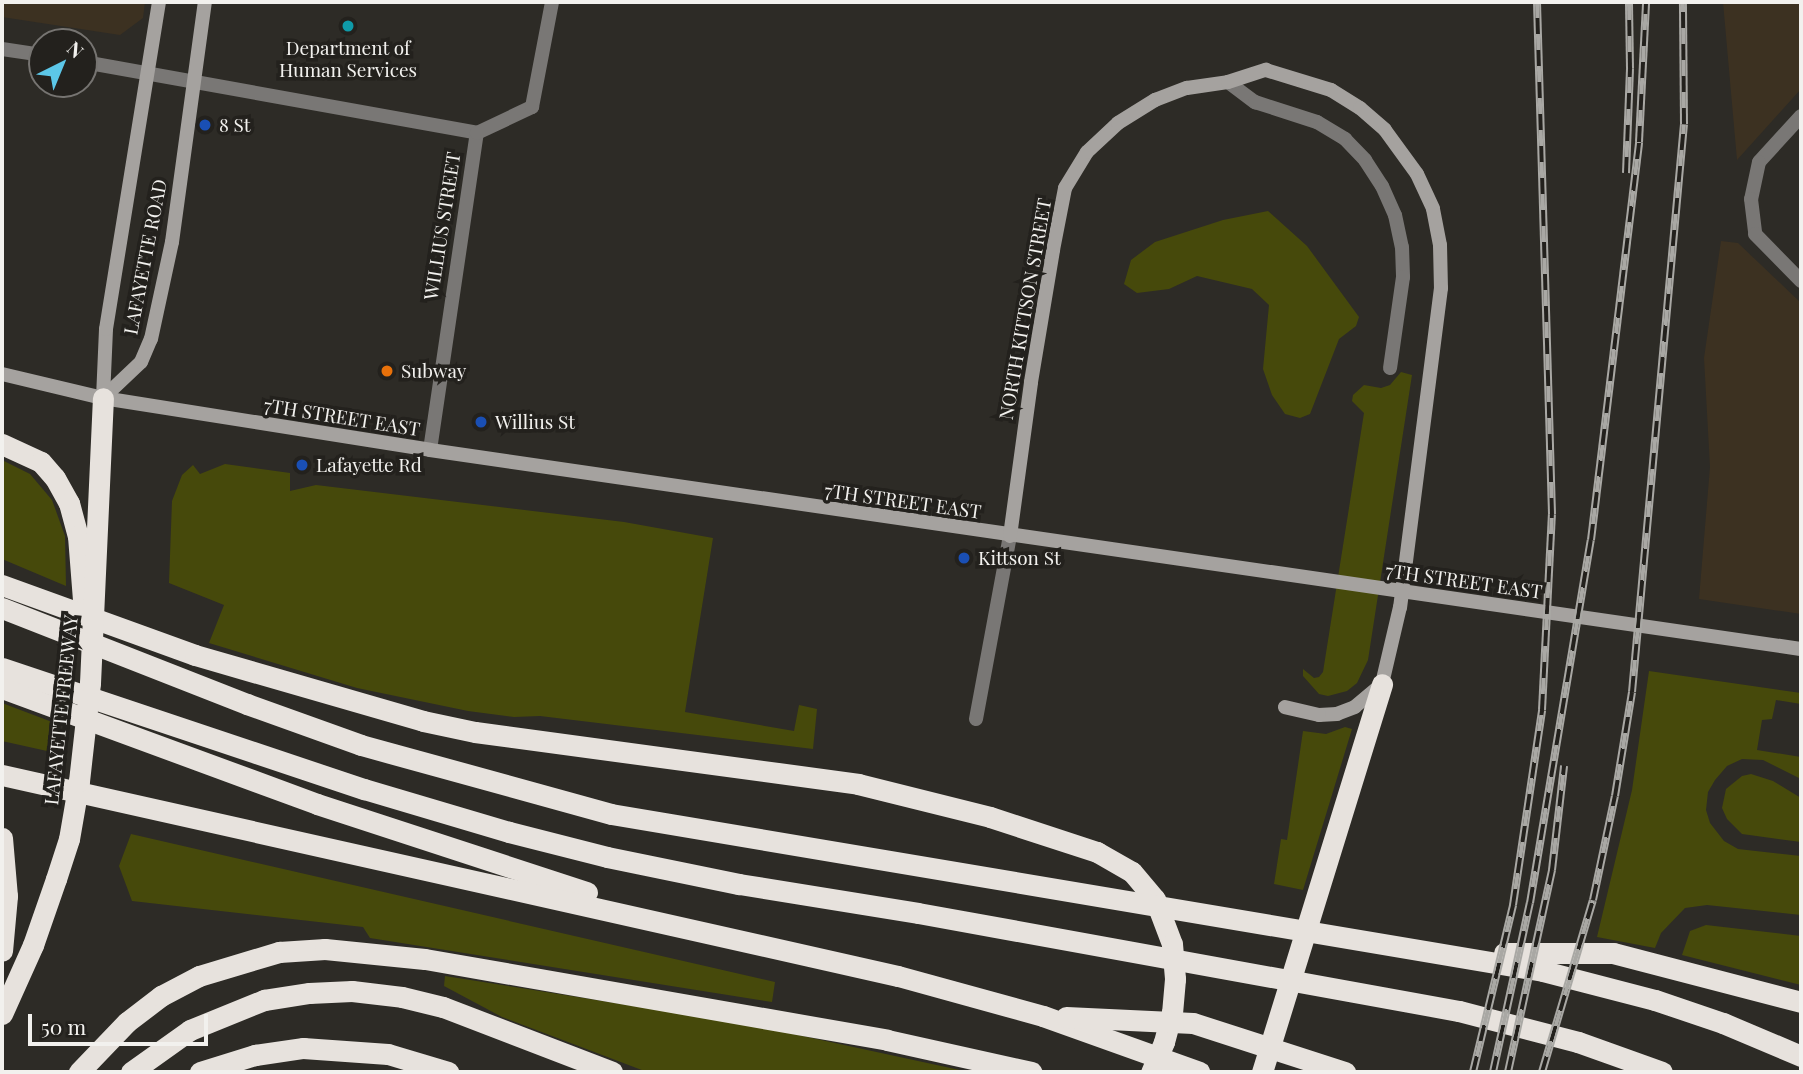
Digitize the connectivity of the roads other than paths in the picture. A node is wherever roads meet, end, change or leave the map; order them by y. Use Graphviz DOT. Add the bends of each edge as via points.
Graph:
graph roads {
  1 [pos="159,2"];
  2 [pos="205,2"];
  3 [pos="552,2"];
  4 [pos="2,49"];
  5 [pos="28,53"];
  6 [pos="98,64"];
  7 [pos="149,71"];
  8 [pos="194,82"];
  9 [pos="1228,82"];
  10 [pos="1801,116"];
  11 [pos="477,133"];
  12 [pos="1801,281"];
  13 [pos="1390,368"];
  14 [pos="2,374"];
  15 [pos="103,398"];
  16 [pos="2,444"];
  17 [pos="430,450"];
  18 [pos="1010,536"];
  19 [pos="88,537"];
  20 [pos="2,585"];
  21 [pos="2,608"];
  22 [pos="1801,649"];
  23 [pos="2,668"];
  24 [pos="1382,684"];
  25 [pos="2,688"];
  26 [pos="1285,707"];
  27 [pos="976,719"];
  28 [pos="2,775"];
  29 [pos="2,838"];
  30 [pos="682,926"];
  31 [pos="2,951"];
  32 [pos="1457,954"];
  33 [pos="1801,1002"];
  34 [pos="2,1014"];
  35 [pos="1043,1016"];
  36 [pos="1801,1056"];
  37 [pos="79,1072"];
  38 [pos="131,1072"];
  39 [pos="200,1072"];
  40 [pos="448,1072"];
  41 [pos="612,1072"];
  42 [pos="1031,1072"];
  43 [pos="1151,1072"];
  44 [pos="1199,1072"];
  45 [pos="1262,1072"];
  46 [pos="1345,1072"];
  47 [pos="1662,1072"];
  1 -- 7 [label="main road, LAFAYETTE ROAD"];
  2 -- 8 [label="main road, LAFAYETTE ROAD"];
  3 -- 11 [label="street, WILLIUS STREET" via="531,107"];
  4 -- 5 [label="street"];
  6 -- 7 [label="street"];
  7 -- 8 [label="street"];
  7 -- 15 [label="main road, LAFAYETTE ROAD" via="106,329"];
  8 -- 11 [label="street"];
  8 -- 15 [label="main road, LAFAYETTE ROAD" via="172,242 151,339 141,362"];
  9 -- 13 [label="street" via="1255,102 1317,121 1345,139 1382,186 1402,247 1403,277"];
  9 -- 18 [label="main road, NORTH KITTSON STREET" via="1187,88 1155,100 1118,123 1087,152 1065,188"];
  9 -- 24 [label="main road, NORTH KITTSON STREET" via="1266,70 1331,90 1385,130 1417,174 1433,209 1441,288 1400,607"];
  10 -- 12 [label="street" via="1759,162 1751,199 1755,234"];
  11 -- 17 [label="street, WILLIUS STREET"];
  14 -- 15 [label="main road, 7TH STREET EAST"];
  15 -- 17 [label="main road, 7TH STREET EAST"];
  15 -- 19 [label="highway"];
  16 -- 19 [label="highway" via="41,463 55,478"];
  17 -- 18 [label="main road, 7TH STREET EAST"];
  18 -- 22 [label="main road, 7TH STREET EAST"];
  18 -- 27 [label="street, NORTH KITTSON STREET"];
  19 -- 34 [label="highway, LAFAYETTE FREEWAY" via="90,683 69,839 33,945"];
  20 -- 43 [label="highway" via="195,655 424,721 475,732 858,783 990,817 1097,852 1132,872 1155,899 1171,944 1175,979 1171,1012"];
  21 -- 32 [label="highway" via="361,745 611,814"];
  23 -- 47 [label="highway" via="364,789 607,857 1459,1011 1578,1042"];
  24 -- 26 [label="main road" via="1337,714"];
  24 -- 45 [label="highway"];
  25 -- 30 [label="highway" via="317,804"];
  28 -- 30 [label="highway"];
  29 -- 31 [label="highway" via="6,896"];
  30 -- 35 [label="highway" via="898,976"];
  32 -- 33 [label="highway" via="1613,953"];
  32 -- 36 [label="highway" via="1596,983 1723,1023"];
  35 -- 44 [label="highway"];
  35 -- 46 [label="highway" via="1193,1023"];
  37 -- 42 [label="highway" via="127,1022 161,996 199,976 279,952 325,949 425,959 887,1040"];
  38 -- 41 [label="highway" via="190,1030 253,1004 283,996 352,991 443,1007"];
  39 -- 40 [label="highway" via="255,1055 303,1048 388,1054"];
}
